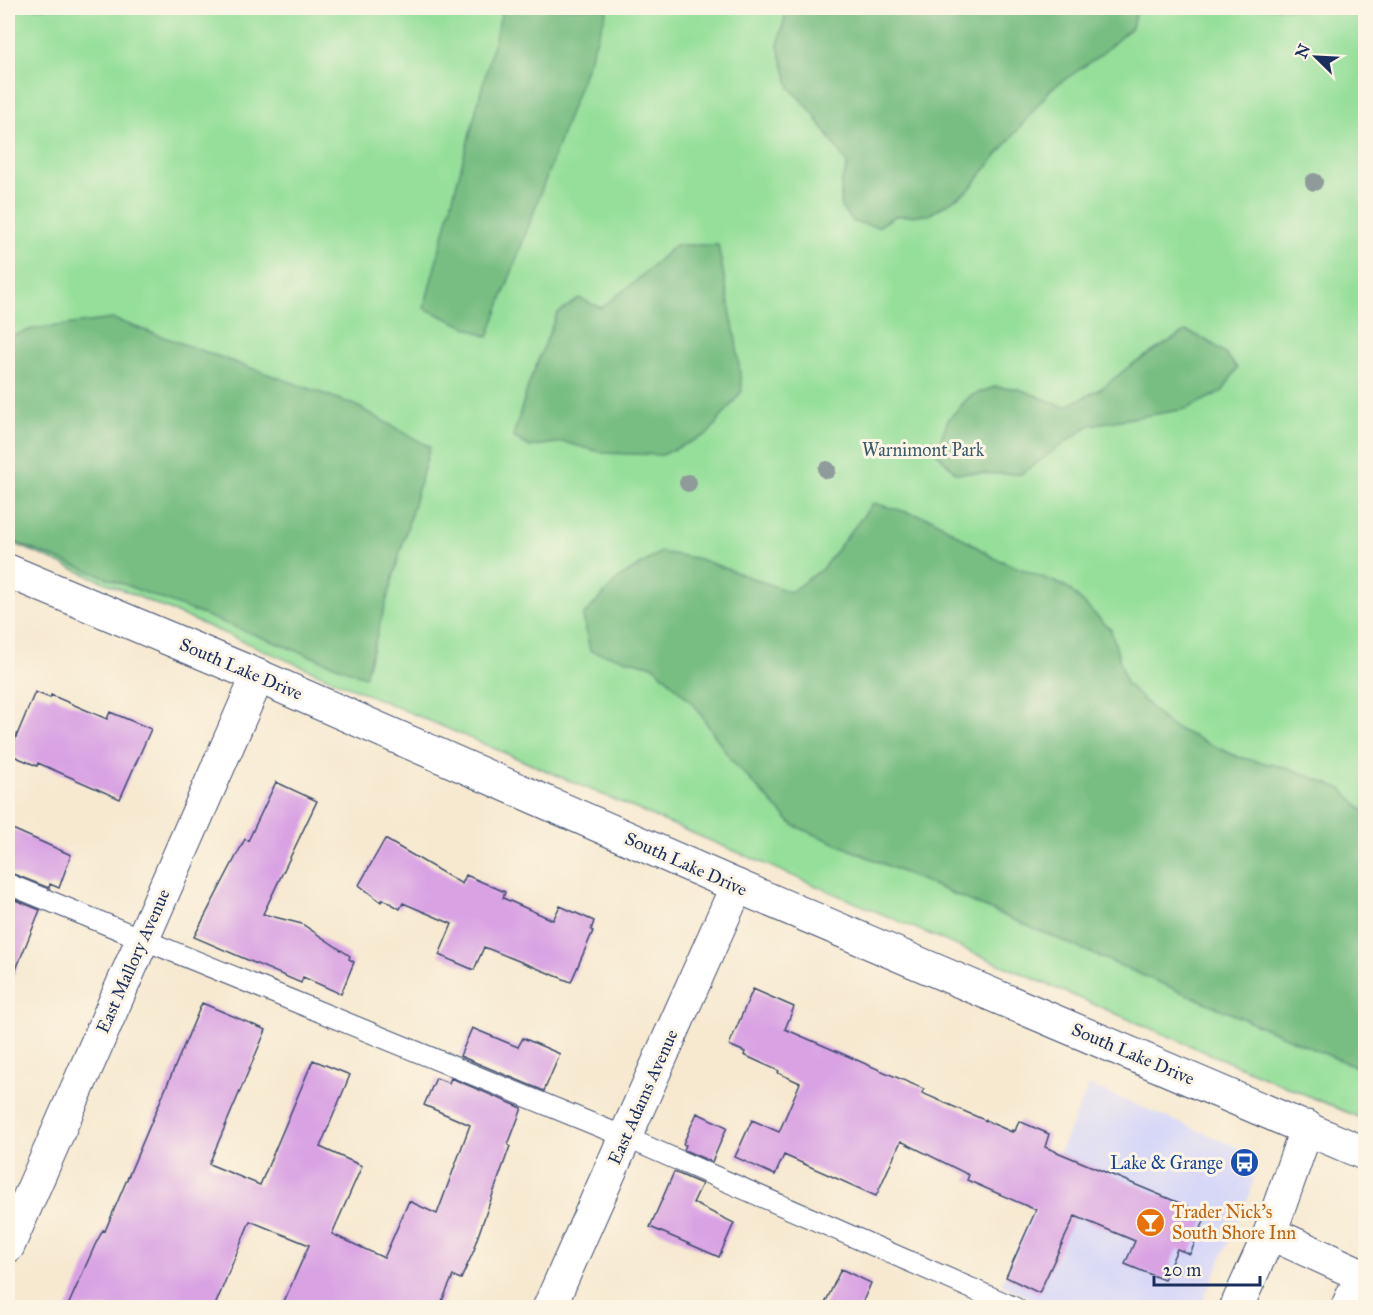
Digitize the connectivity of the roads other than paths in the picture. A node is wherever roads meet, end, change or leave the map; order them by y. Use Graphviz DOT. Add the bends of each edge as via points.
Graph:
graph roads {
  1 [pos="8,571"];
  2 [pos="258,676"];
  3 [pos="8,884"];
  4 [pos="737,886"];
  5 [pos="142,940"];
  6 [pos="1307,1128"];
  7 [pos="625,1137"];
  8 [pos="1365,1154"];
  9 [pos="1270,1233"];
  10 [pos="8,1246"];
  11 [pos="1364,1276"];
  12 [pos="549,1308"];
  13 [pos="1016,1308"];
  14 [pos="1236,1308"];
  15 [pos="1347,1308"];
  1 -- 2 [label="main road, South Lake Drive"];
  2 -- 4 [label="main road, South Lake Drive"];
  2 -- 5 [label="main road, East Mallory Avenue"];
  3 -- 5 [label="lane"];
  4 -- 6 [label="main road, South Lake Drive"];
  4 -- 7 [label="main road, East Adams Avenue"];
  5 -- 7 [label="lane"];
  5 -- 10 [label="main road, East Mallory Avenue"];
  6 -- 8 [label="main road, South Lake Drive"];
  6 -- 9 [label="main road"];
  7 -- 12 [label="main road, East Adams Avenue"];
  7 -- 13 [label="lane"];
  9 -- 11 [label="main road"];
  9 -- 14 [label="main road"];
  11 -- 15 [label="main road"];
}
